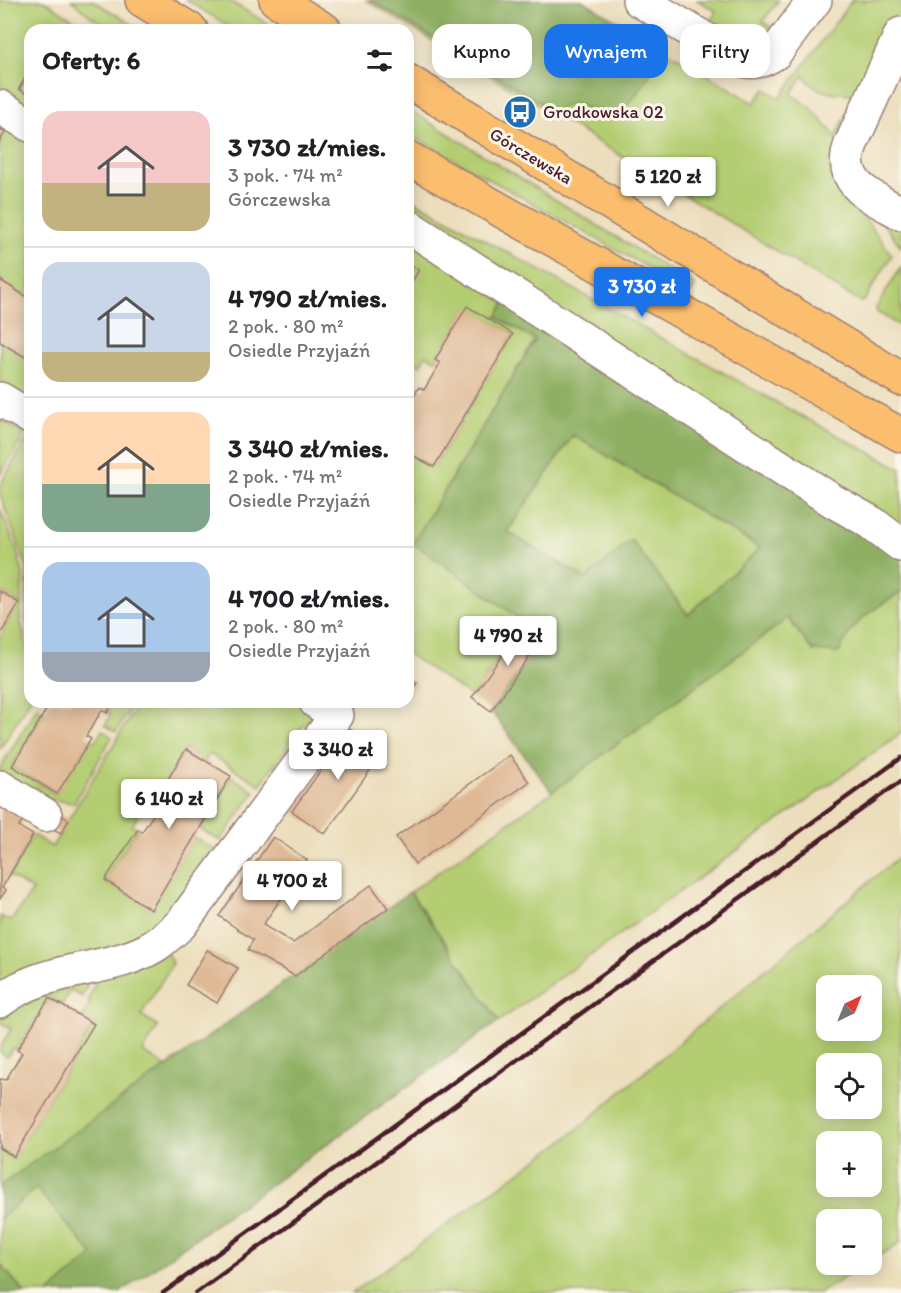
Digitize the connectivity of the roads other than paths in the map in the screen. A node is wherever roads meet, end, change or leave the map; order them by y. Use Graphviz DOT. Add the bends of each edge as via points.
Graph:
graph roads {
  1 [pos="142,0"];
  2 [pos="276,0"];
  3 [pos="639,0"];
  4 [pos="815,0"];
  5 [pos="181,24"];
  6 [pos="315,24"];
  7 [pos="901,34"];
  8 [pos="414,85"];
  9 [pos="0,107"];
  10 [pos="24,121"];
  11 [pos="414,161"];
  12 [pos="901,213"];
  13 [pos="414,230"];
  14 [pos="901,379"];
  15 [pos="0,399"];
  16 [pos="24,413"];
  17 [pos="901,435"];
  18 [pos="901,545"];
  19 [pos="326,708"];
  20 [pos="0,787"];
  21 [pos="45,815"];
  22 [pos="0,1001"];
  1 -- 5 [label="main road"];
  2 -- 6 [label="main road"];
  3 -- 4 [label="street" via="748,62 775,52"];
  7 -- 12 [label="street" via="851,144 846,167 858,187"];
  8 -- 14 [label="main road, Górczewska"];
  9 -- 10 [label="street"];
  11 -- 17 [label="main road"];
  13 -- 18 [label="street"];
  15 -- 16 [label="street"];
  19 -- 22 [label="street" via="337,715 181,924 168,936 140,953 52,976"];
  20 -- 21 [label="street"];
}
